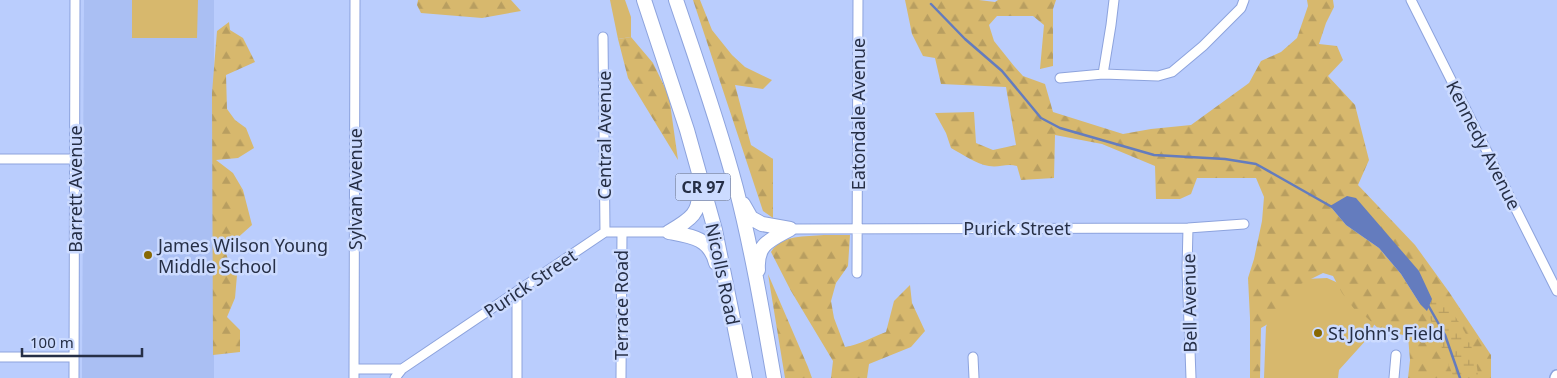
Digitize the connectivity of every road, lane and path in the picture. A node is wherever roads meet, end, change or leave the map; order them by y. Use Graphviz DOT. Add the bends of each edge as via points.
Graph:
graph roads {
  1 [pos="75,0"];
  2 [pos="354,0"];
  3 [pos="644,0"];
  4 [pos="676,0"];
  5 [pos="858,0"];
  6 [pos="1114,0"];
  7 [pos="1244,0"];
  8 [pos="1411,0"];
  9 [pos="604,37"];
  10 [pos="1103,74"];
  11 [pos="1060,78"];
  12 [pos="693,149"];
  13 [pos="0,159"];
  14 [pos="74,159"];
  15 [pos="736,188"];
  16 [pos="1244,224"];
  17 [pos="1188,228"];
  18 [pos="858,229"];
  19 [pos="790,230"];
  20 [pos="606,232"];
  21 [pos="669,232"];
  22 [pos="622,233"];
  23 [pos="857,273"];
  24 [pos="726,288"];
  25 [pos="1557,291"];
  26 [pos="517,292"];
  27 [pos="760,304"];
  28 [pos="1396,354"];
  29 [pos="0,357"];
  30 [pos="74,357"];
  31 [pos="973,358"];
  32 [pos="402,369"];
  33 [pos="354,374"];
  34 [pos="74,378"];
  35 [pos="395,378"];
  36 [pos="517,378"];
  37 [pos="620,378"];
  38 [pos="745,378"];
  39 [pos="774,378"];
  40 [pos="974,378"];
  41 [pos="1191,378"];
  42 [pos="1394,378"];
  1 -- 14 [label="street, Barrett Avenue"];
  2 -- 33 [label="street, Sylvan Avenue"];
  3 -- 12 [label="highway, Nicolls Road / CR 97"];
  4 -- 15 [label="highway, Nicolls Road / CR 97"];
  5 -- 18 [label="street, Eatondale Avenue"];
  6 -- 10 [label="street"];
  7 -- 10 [label="street" via="1241,8 1203,46 1172,72 1158,76"];
  8 -- 25 [label="street, Kennedy Avenue"];
  9 -- 20 [label="street, Central Avenue"];
  10 -- 11 [label="street"];
  12 -- 21 [label="highway" via="692,167 699,194 698,208 687,221"];
  12 -- 24 [label="highway, Nicolls Road / CR 97" via="715,230"];
  13 -- 14 [label="street"];
  14 -- 30 [label="street, Barrett Avenue"];
  15 -- 19 [label="highway" via="751,218"];
  15 -- 27 [label="highway, Nicolls Road / CR 97"];
  16 -- 17 [label="street, Purick Street"];
  17 -- 18 [label="street, Purick Street"];
  17 -- 41 [label="street, Bell Avenue"];
  18 -- 19 [label="street, Purick Street"];
  18 -- 23 [label="street, Eatondale Avenue"];
  19 -- 27 [label="highway" via="766,242 761,250 758,262"];
  20 -- 22 [label="street"];
  20 -- 26 [label="street, Purick Street"];
  21 -- 22 [label="street"];
  21 -- 24 [label="highway" via="702,241 713,252 720,283"];
  22 -- 37 [label="street, Terrace Road"];
  24 -- 38 [label="highway, Nicolls Road / CR 97"];
  26 -- 32 [label="street, Purick Street"];
  26 -- 36 [label="street"];
  27 -- 39 [label="highway, Nicolls Road / CR 97"];
  28 -- 42 [label="street"];
  29 -- 30 [label="street"];
  30 -- 34 [label="street, Barrett Avenue"];
  31 -- 40 [label="street"];
  32 -- 33 [label="street"];
  32 -- 35 [label="street, Purick Street"];
}
